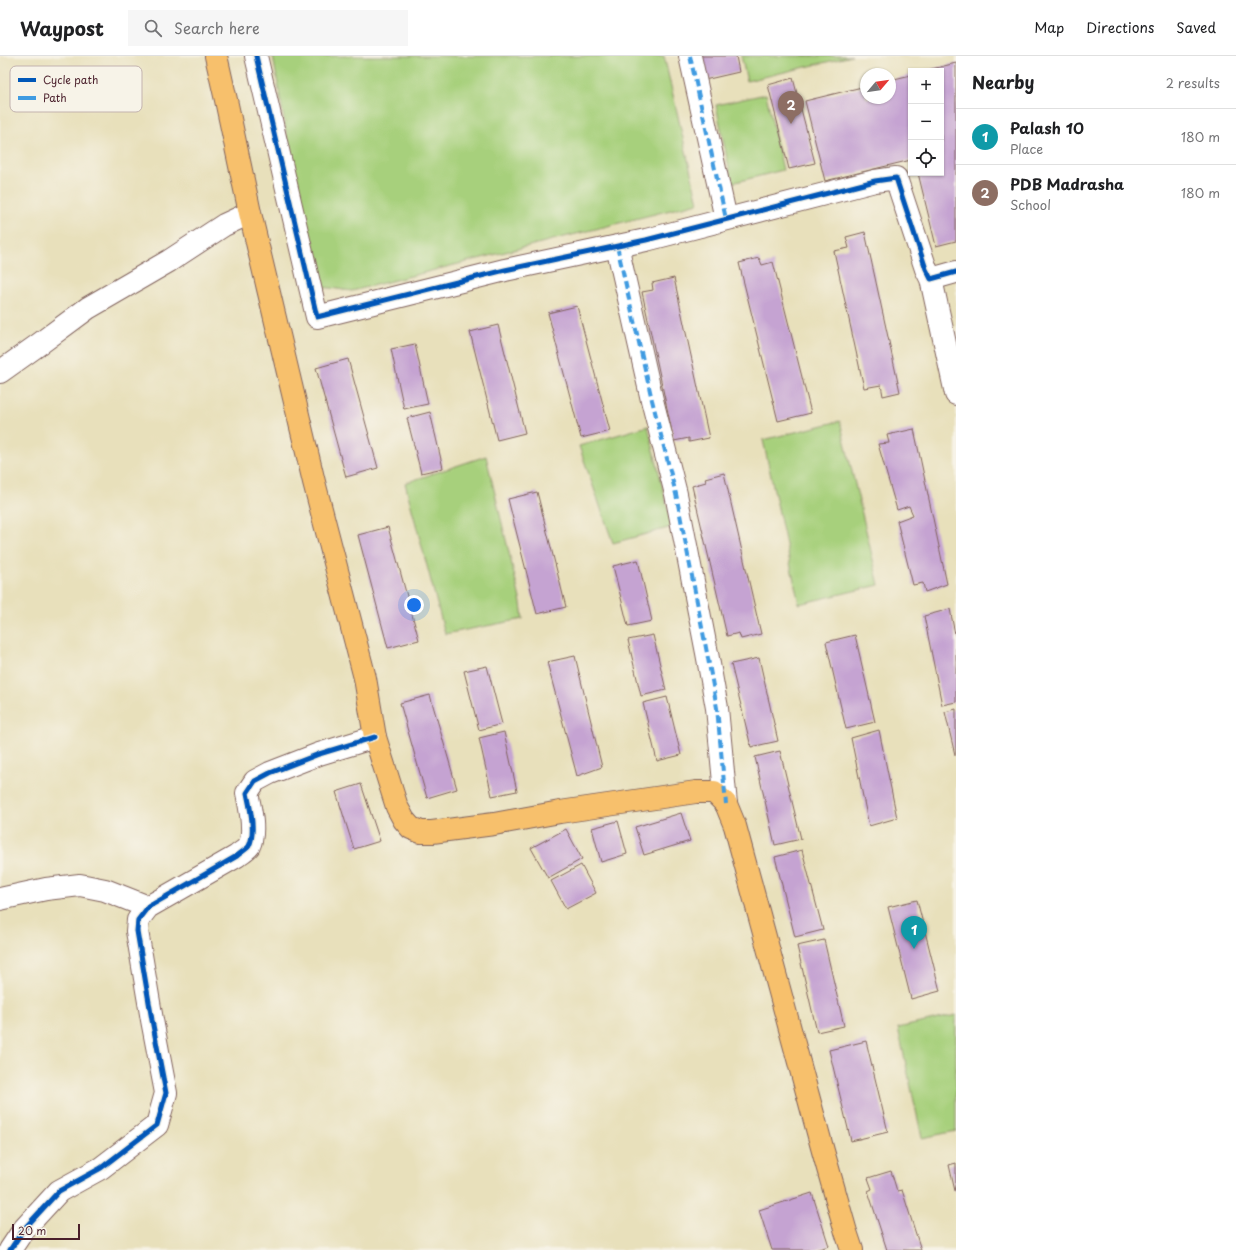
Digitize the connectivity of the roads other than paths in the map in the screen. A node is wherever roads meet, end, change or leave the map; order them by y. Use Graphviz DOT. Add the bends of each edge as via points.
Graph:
graph roads {
  1 [pos="216,56"];
  2 [pos="256,56"];
  3 [pos="690,56"];
  4 [pos="250,213"];
  5 [pos="726,219"];
  6 [pos="617,246"];
  7 [pos="956,272"];
  8 [pos="931,279"];
  9 [pos="0,372"];
  10 [pos="956,394"];
  11 [pos="375,737"];
  12 [pos="726,804"];
  13 [pos="0,899"];
  14 [pos="148,907"];
  15 [pos="10,1250"];
  16 [pos="852,1250"];
  1 -- 4 [label="main road"];
  2 -- 6 [label="street" via="317,317 505,270"];
  3 -- 5 [label="street"];
  4 -- 9 [label="street" via="224,225 169,261 88,308"];
  4 -- 11 [label="main road" via="314,482 365,678"];
  5 -- 6 [label="street"];
  5 -- 8 [label="street" via="875,181 896,178"];
  6 -- 12 [label="street" via="676,494 717,708"];
  7 -- 8 [label="street"];
  8 -- 10 [label="street"];
  11 -- 12 [label="main road" via="397,807 411,828 421,832 494,824 696,792 714,792"];
  11 -- 14 [label="street" via="292,764 255,781 247,793 252,836 248,847 237,856"];
  12 -- 16 [label="main road" via="735,826"];
  13 -- 14 [label="street" via="80,885 105,890"];
  14 -- 15 [label="street" via="138,920 137,931 166,1092 157,1125 101,1168 59,1191 24,1229"];
}
